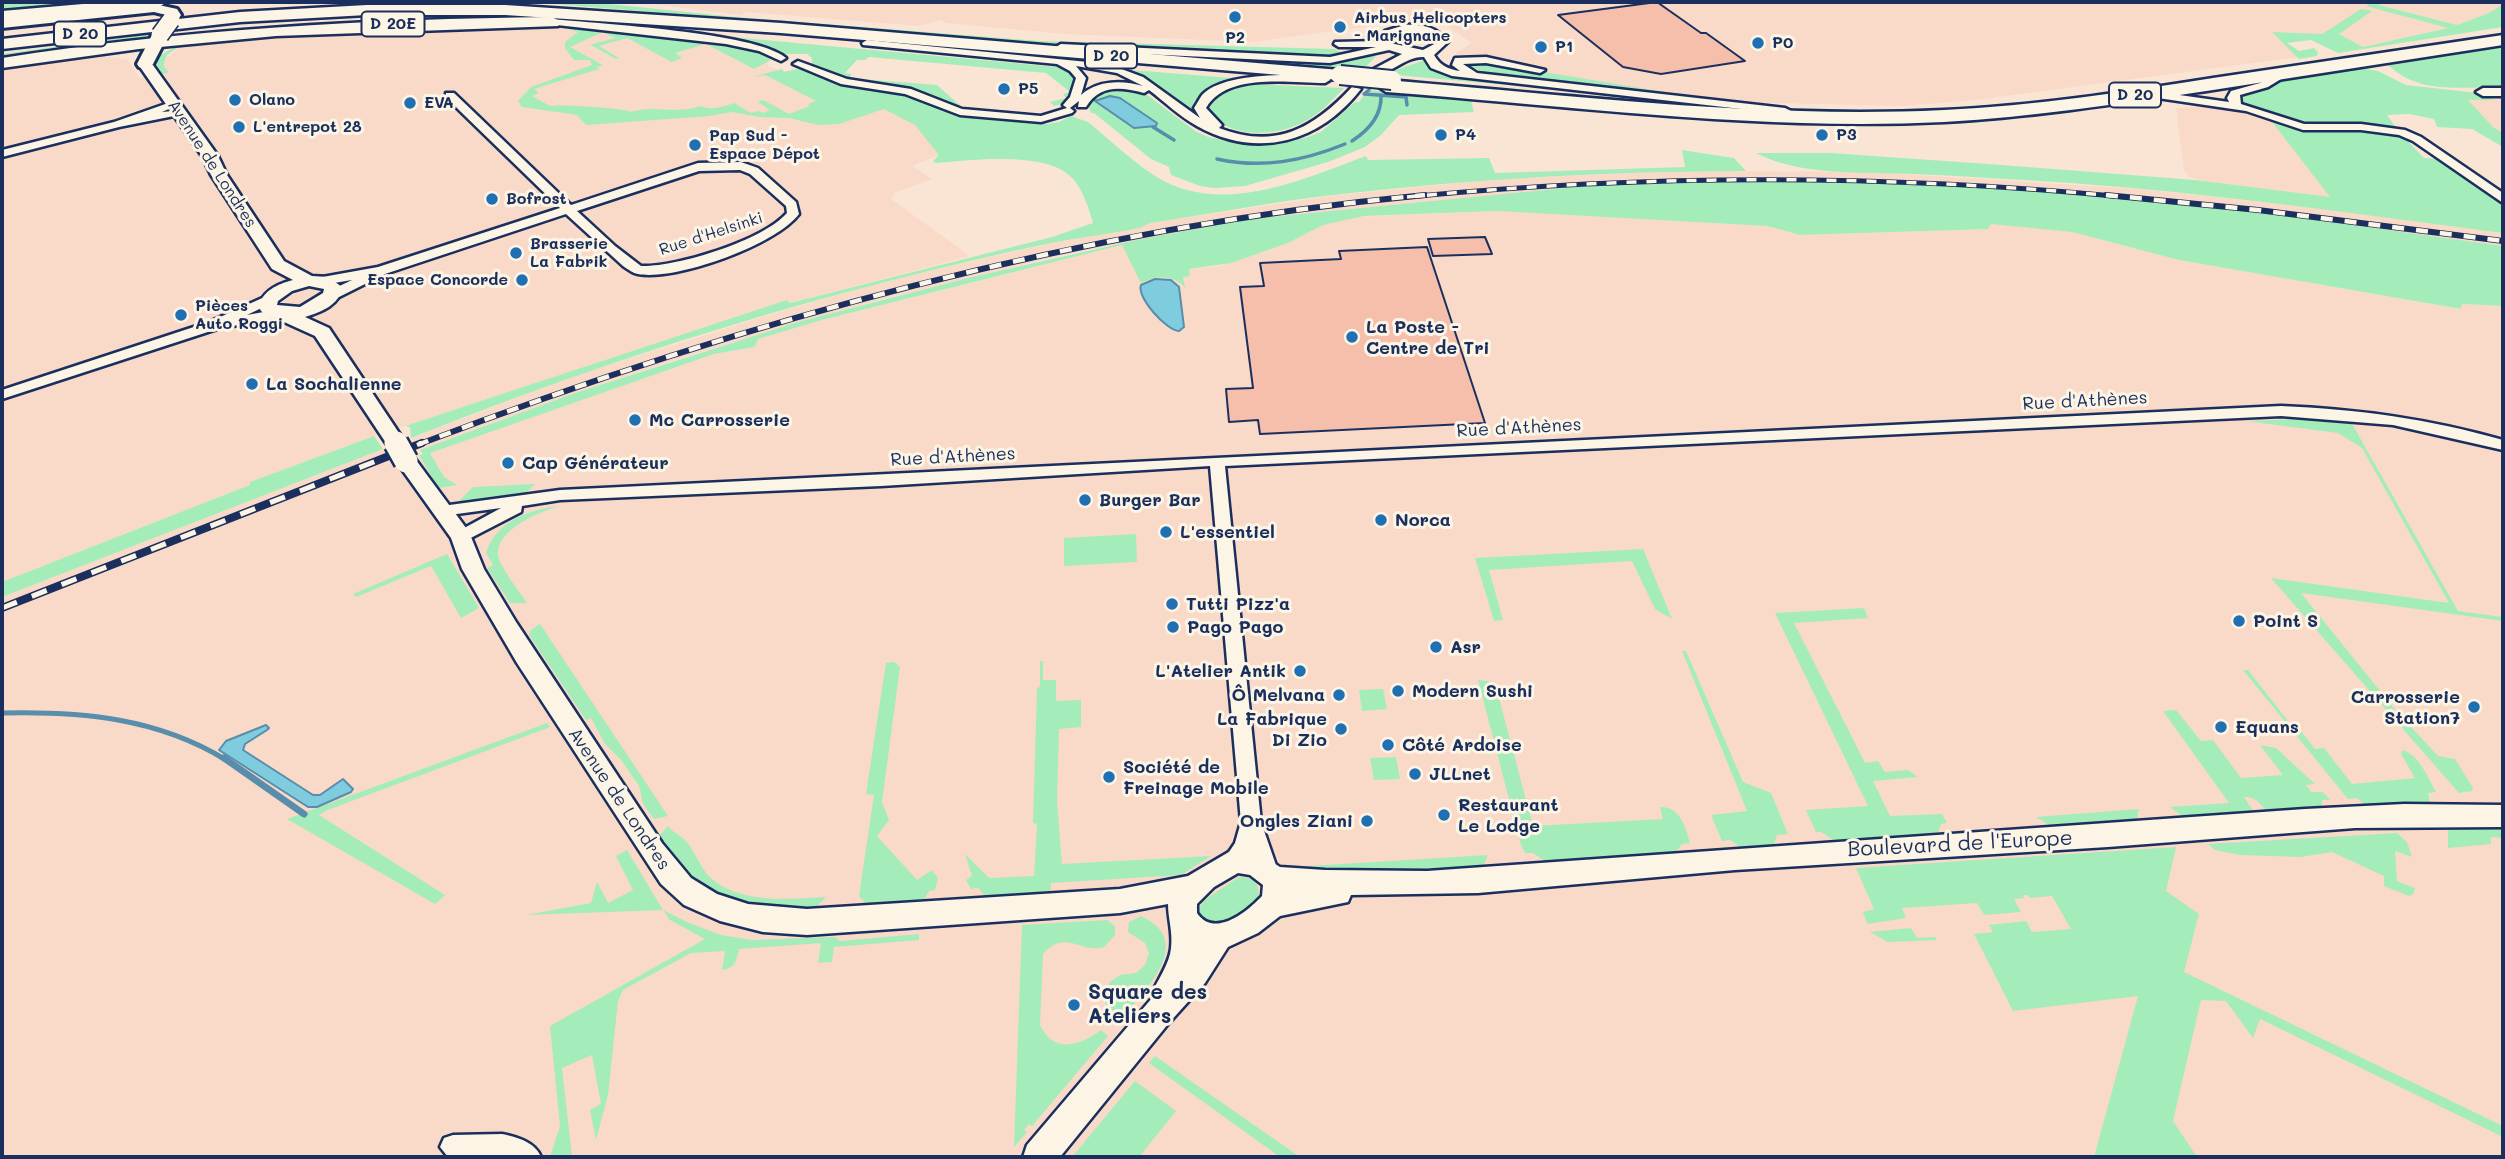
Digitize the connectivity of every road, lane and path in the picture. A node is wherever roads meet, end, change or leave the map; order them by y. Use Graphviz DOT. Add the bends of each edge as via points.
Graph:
graph roads {
  1 [pos="489,2"];
  2 [pos="171,9"];
  3 [pos="101,12"];
  4 [pos="2,17"];
  5 [pos="552,22"];
  6 [pos="2,24"];
  7 [pos="781,28"];
  8 [pos="2503,33"];
  9 [pos="2,34"];
  10 [pos="234,34"];
  11 [pos="806,38"];
  12 [pos="874,39"];
  13 [pos="2503,40"];
  14 [pos="1387,44"];
  15 [pos="153,47"];
  16 [pos="2,48"];
  17 [pos="37,51"];
  18 [pos="1427,52"];
  19 [pos="1411,53"];
  20 [pos="1045,61"];
  21 [pos="2,63"];
  22 [pos="1540,70"];
  23 [pos="2284,74"];
  24 [pos="1478,75"];
  25 [pos="1378,78"];
  26 [pos="1082,80"];
  27 [pos="1341,83"];
  28 [pos="1107,86"];
  29 [pos="2483,92"];
  30 [pos="2503,92"];
  31 [pos="2147,94"];
  32 [pos="450,95"];
  33 [pos="2237,106"];
  34 [pos="177,108"];
  35 [pos="1068,108"];
  36 [pos="1178,108"];
  37 [pos="1785,111"];
  38 [pos="2,154"];
  39 [pos="2503,199"];
  40 [pos="569,210"];
  41 [pos="278,265"];
  42 [pos="321,290"];
  43 [pos="278,305"];
  44 [pos="322,332"];
  45 [pos="2,395"];
  46 [pos="2503,445"];
  47 [pos="1217,461"];
  48 [pos="534,499"];
  49 [pos="442,512"];
  50 [pos="461,537"];
  51 [pos="2503,816"];
  52 [pos="1251,822"];
  53 [pos="1234,862"];
  54 [pos="1271,885"];
  55 [pos="1192,887"];
  56 [pos="1120,901"];
  57 [pos="1185,919"];
  58 [pos="1218,938"];
  59 [pos="1157,1014"];
  60 [pos="453,1147"];
  61 [pos="528,1157"];
  62 [pos="1039,1157"];
  1 -- 7 [label="main road"];
  2 -- 3 [label="main road"];
  2 -- 4 [label="main road"];
  2 -- 9 [label="main road"];
  2 -- 15 [label="main road, bridge"];
  3 -- 4 [label="main road"];
  3 -- 6 [label="main road"];
  5 -- 10 [label="main road, D 20E" via="397,24"];
  5 -- 11 [label="main road, D 20E"];
  5 -- 35 [label="street" via="726,41 762,49 781,58 782,65 798,64 845,82 907,91 960,112 1041,119"];
  7 -- 12 [label="main road, D 20"];
  7 -- 16 [label="main road, D 20" via="539,11 367,10 240,17"];
  8 -- 37 [label="main road, D 20" via="2029,102 1933,110"];
  10 -- 15 [label="main road, D 20E"];
  10 -- 15 [label="main road"];
  11 -- 12 [label="main road, D 20"];
  11 -- 17 [label="main road, D 20" via="567,18 331,16 230,23"];
  12 -- 14 [label="street" via="1329,60"];
  12 -- 20 [label="street"];
  12 -- 27 [label="main road, D 20"];
  13 -- 23 [label="main road, D 20"];
  14 -- 18 [label="street" via="1391,32 1402,29 1440,36 1443,42 1439,47"];
  14 -- 19 [label="street"];
  14 -- 25 [label="street"];
  15 -- 17 [label="main road" via="131,55"];
  15 -- 34 [label="street, Avenue de Londres"];
  16 -- 17 [label="main road"];
  17 -- 21 [label="main road"];
  18 -- 19 [label="street"];
  18 -- 24 [label="street" via="1440,69"];
  19 -- 25 [label="street"];
  20 -- 26 [label="street" via="1074,69"];
  20 -- 36 [label="street" via="1121,71 1145,82"];
  22 -- 24 [label="street" via="1459,60 1460,68"];
  23 -- 31 [label="main road, D 20"];
  23 -- 33 [label="street" via="2235,93"];
  24 -- 37 [label="street"];
  25 -- 27 [label="main road, D 20"];
  25 -- 31 [label="main road, D 20" via="1689,111 1839,119 1958,115"];
  25 -- 37 [label="main road, D 20"];
  26 -- 28 [label="street"];
  26 -- 35 [label="street"];
  27 -- 27 [label="street" via="1313,120 1274,135 1224,129 1212,123 1200,107 1212,91 1229,85 1269,80"];
  27 -- 36 [label="street" via="1329,117 1298,135 1277,139 1217,133"];
  28 -- 35 [label="street" via="1087,94 1081,111"];
  28 -- 36 [label="street" via="1132,85"];
  29 -- 30 [label="street"];
  31 -- 33 [label="street"];
  32 -- 40 [label="street, Rue d'Helsinki"];
  33 -- 39 [label="street" via="2299,126 2361,127 2406,134"];
  34 -- 38 [label="street"];
  34 -- 41 [label="street, Avenue de Londres"];
  40 -- 40 [label="street, Rue d'Helsinki" via="624,261 638,270 654,271 773,233 788,223 794,209 754,171 723,164 698,167"];
  40 -- 42 [label="street, Rue d'Helsinki"];
  41 -- 42 [label="street"];
  41 -- 43 [label="street"];
  42 -- 43 [label="street"];
  42 -- 43 [label="street" via="306,310"];
  42 -- 44 [label="street"];
  43 -- 44 [label="street, Avenue de Londres"];
  43 -- 45 [label="street"];
  44 -- 49 [label="street, Avenue de Londres, bridge"];
  46 -- 47 [label="street, Rue d'Athènes" via="2378,418 2281,411"];
  47 -- 48 [label="street, Rue d'Athènes"];
  47 -- 52 [label="street"];
  48 -- 49 [label="street, Rue d'Athènes"];
  48 -- 50 [label="street, Rue d'Athènes"];
  49 -- 50 [label="street, Avenue de Londres"];
  50 -- 56 [label="street, Avenue de Londres" via="473,569 595,768 663,868 695,897 738,914 783,922"];
  51 -- 54 [label="street, Boulevard de l'Europe" via="2353,818 1809,853 1418,882 1311,896"];
  52 -- 53 [label="street" via="1245,846"];
  52 -- 54 [label="street"];
  53 -- 54 [label="street" via="1254,864"];
  53 -- 55 [label="street"];
  54 -- 58 [label="street" via="1231,934"];
  55 -- 56 [label="street, Avenue de Londres"];
  55 -- 57 [label="street" via="1185,897"];
  56 -- 57 [label="street, Avenue de Londres"];
  57 -- 58 [label="street" via="1205,937"];
  57 -- 59 [label="street" via="1186,951"];
  58 -- 59 [label="street" via="1195,975"];
  59 -- 62 [label="street"];
  60 -- 61 [label="street" via="502,1146"];
}
